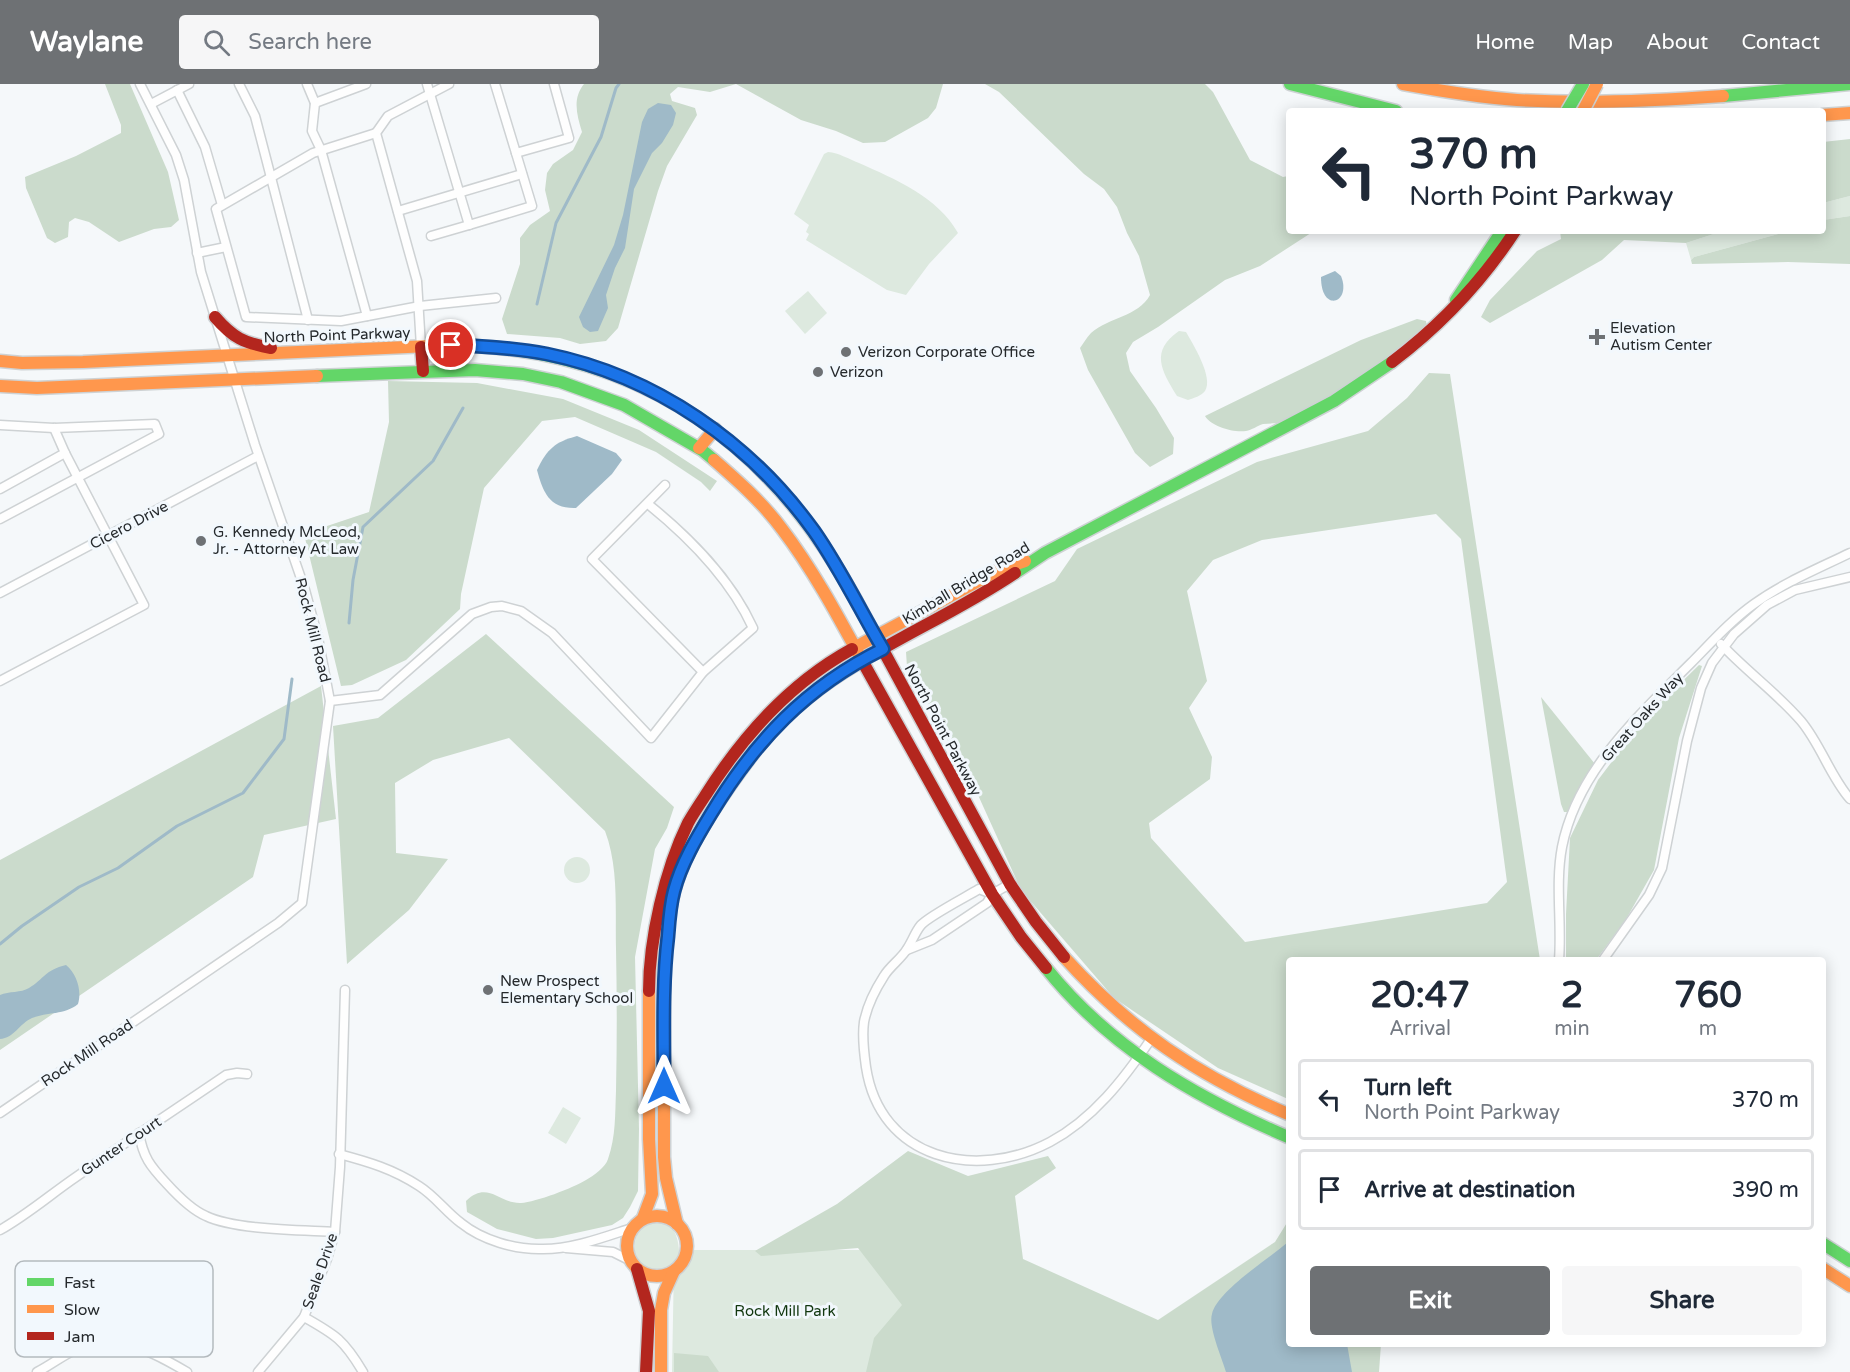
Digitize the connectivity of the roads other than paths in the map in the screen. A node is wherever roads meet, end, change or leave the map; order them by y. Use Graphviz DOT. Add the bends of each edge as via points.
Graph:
graph roads {
  1 [pos="140,84"];
  2 [pos="189,84"];
  3 [pos="239,84"];
  4 [pos="307,84"];
  5 [pos="366,84"];
  6 [pos="427,84"];
  7 [pos="449,84"];
  8 [pos="495,84"];
  9 [pos="554,84"];
  10 [pos="1290,84"];
  11 [pos="1403,84"];
  12 [pos="1583,84"];
  13 [pos="1597,84"];
  14 [pos="1850,84"];
  15 [pos="177,90"];
  16 [pos="429,94"];
  17 [pos="315,103"];
  18 [pos="151,105"];
  19 [pos="1383,108"];
  20 [pos="1569,108"];
  21 [pos="1585,108"];
  22 [pos="1850,113"];
  23 [pos="1826,115"];
  24 [pos="376,133"];
  25 [pos="321,150"];
  26 [pos="516,153"];
  27 [pos="522,174"];
  28 [pos="270,178"];
  29 [pos="459,193"];
  30 [pos="222,205"];
  31 [pos="398,211"];
  32 [pos="469,225"];
  33 [pos="1500,234"];
  34 [pos="1513,234"];
  35 [pos="431,236"];
  36 [pos="226,246"];
  37 [pos="197,253"];
  38 [pos="496,298"];
  39 [pos="420,306"];
  40 [pos="367,316"];
  41 [pos="215,317"];
  42 [pos="308,320"];
  43 [pos="1439,322"];
  44 [pos="421,347"];
  45 [pos="290,352"];
  46 [pos="227,354"];
  47 [pos="0,361"];
  48 [pos="423,371"];
  49 [pos="235,380"];
  50 [pos="0,386"];
  51 [pos="0,425"];
  52 [pos="54,428"];
  53 [pos="715,429"];
  54 [pos="699,448"];
  55 [pos="65,453"];
  56 [pos="258,456"];
  57 [pos="78,477"];
  58 [pos="665,485"];
  59 [pos="0,489"];
  60 [pos="648,504"];
  61 [pos="0,519"];
  62 [pos="109,536"];
  63 [pos="1850,553"];
  64 [pos="1045,554"];
  65 [pos="1850,577"];
  66 [pos="0,593"];
  67 [pos="876,637"];
  68 [pos="1715,638"];
  69 [pos="1723,647"];
  70 [pos="855,648"];
  71 [pos="883,649"];
  72 [pos="861,660"];
  73 [pos="703,672"];
  74 [pos="0,681"];
  75 [pos="330,700"];
  76 [pos="1850,799"];
  77 [pos="1010,884"];
  78 [pos="992,894"];
  79 [pos="906,951"];
  80 [pos="1559,957"];
  81 [pos="1605,957"];
  82 [pos="345,990"];
  83 [pos="1151,1040"];
  84 [pos="1139,1057"];
  85 [pos="247,1074"];
  86 [pos="0,1113"];
  87 [pos="1286,1113"];
  88 [pos="139,1133"];
  89 [pos="1286,1136"];
  90 [pos="339,1154"];
  91 [pos="644,1218"];
  92 [pos="677,1224"];
  93 [pos="632,1228"];
  94 [pos="0,1230"];
  95 [pos="334,1232"];
  96 [pos="1826,1246"];
  97 [pos="562,1248"];
  98 [pos="1850,1261"];
  99 [pos="634,1265"];
  100 [pos="674,1271"];
  101 [pos="1826,1271"];
  102 [pos="1850,1286"];
  103 [pos="304,1317"];
  104 [pos="62,1357"];
  105 [pos="162,1357"];
  106 [pos="36,1372"];
  107 [pos="187,1372"];
  108 [pos="258,1372"];
  109 [pos="363,1372"];
  110 [pos="646,1372"];
  111 [pos="661,1372"];
  1 -- 18 [label="street, Rock Mill Road"];
  2 -- 15 [label="street"];
  3 -- 28 [label="street" via="255,116"];
  4 -- 17 [label="street"];
  5 -- 17 [label="street"];
  6 -- 16 [label="street"];
  7 -- 16 [label="street"];
  8 -- 26 [label="street"];
  9 -- 26 [label="street" via="569,138"];
  10 -- 19 [label="main road"];
  11 -- 14 [label="main road" via="1515,100 1593,103 1679,100"];
  12 -- 20 [label="main road, bridge"];
  13 -- 21 [label="main road, bridge"];
  15 -- 18 [label="street"];
  15 -- 30 [label="street" via="205,147"];
  16 -- 24 [label="street" via="388,116"];
  16 -- 29 [label="street"];
  17 -- 25 [label="street" via="312,131"];
  18 -- 37 [label="street, Rock Mill Road" via="184,180"];
  22 -- 23 [label="main road"];
  24 -- 25 [label="street"];
  24 -- 31 [label="street"];
  25 -- 28 [label="street"];
  25 -- 40 [label="street"];
  26 -- 27 [label="street"];
  27 -- 29 [label="street"];
  27 -- 32 [label="street" via="532,206"];
  28 -- 30 [label="street"];
  28 -- 42 [label="street"];
  29 -- 31 [label="street"];
  29 -- 32 [label="street"];
  30 -- 36 [label="street" via="216,209"];
  31 -- 39 [label="street"];
  32 -- 35 [label="street"];
  33 -- 43 [label="main road, Kimball Bridge Road"];
  34 -- 43 [label="main road, Kimball Bridge Road" via="1486,275"];
  36 -- 37 [label="street"];
  36 -- 42 [label="street" via="246,317"];
  37 -- 41 [label="street, Rock Mill Road"];
  38 -- 39 [label="street"];
  39 -- 40 [label="street"];
  39 -- 44 [label="street"];
  40 -- 42 [label="street" via="341,321"];
  41 -- 45 [label="main road" via="235,339"];
  41 -- 46 [label="street, Rock Mill Road"];
  43 -- 64 [label="main road, Kimball Bridge Road" via="1416,346 1369,381"];
  44 -- 45 [label="main road, North Point Parkway"];
  44 -- 48 [label="main road"];
  44 -- 53 [label="main road, North Point Parkway" via="500,347 586,364 650,390"];
  45 -- 46 [label="main road, North Point Parkway"];
  46 -- 47 [label="main road, North Point Parkway" via="45,363"];
  46 -- 49 [label="street, Rock Mill Road"];
  48 -- 49 [label="main road"];
  48 -- 54 [label="main road" via="490,370 561,382 624,405"];
  49 -- 50 [label="main road"];
  49 -- 56 [label="street, Rock Mill Road"];
  51 -- 52 [label="street"];
  52 -- 55 [label="street"];
  52 -- 57 [label="street" via="155,424 159,434"];
  53 -- 54 [label="main road"];
  53 -- 67 [label="main road, North Point Parkway" via="746,454 796,508 824,546"];
  54 -- 70 [label="main road" via="771,515 815,579"];
  55 -- 57 [label="street"];
  55 -- 59 [label="street"];
  56 -- 62 [label="street, Cicero Drive"];
  56 -- 75 [label="street, Rock Mill Road" via="304,590"];
  57 -- 61 [label="street"];
  57 -- 62 [label="street"];
  58 -- 60 [label="street"];
  60 -- 73 [label="street" via="678,528 727,581 753,628"];
  60 -- 73 [label="street" via="592,559"];
  62 -- 66 [label="street, Cicero Drive"];
  62 -- 74 [label="street" via="144,605"];
  63 -- 68 [label="street, Great Oaks Way" via="1780,587"];
  64 -- 67 [label="main road, Kimball Bridge Road" via="997,572"];
  64 -- 71 [label="main road, Kimball Bridge Road"];
  65 -- 69 [label="street, Great Oaks Way" via="1808,586 1781,597 1755,614"];
  67 -- 70 [label="main road, Kimball Bridge Road"];
  67 -- 71 [label="main road, North Point Parkway"];
  68 -- 69 [label="street"];
  68 -- 80 [label="street, Great Oaks Way" via="1605,755 1584,788 1569,820 1562,848"];
  69 -- 76 [label="street" via="1801,721"];
  69 -- 81 [label="street, Great Oaks Way" via="1712,663 1697,702 1657,881"];
  70 -- 72 [label="main road"];
  70 -- 91 [label="main road, Kimball Bridge Road" via="814,672 753,730 688,823 671,867 649,962 652,1194"];
  71 -- 72 [label="main road, Kimball Bridge Road"];
  71 -- 77 [label="main road, North Point Parkway"];
  72 -- 78 [label="main road"];
  72 -- 92 [label="main road, Kimball Bridge Road" via="802,701 747,760 701,831 674,890 664,969 664,1145 666,1178"];
  73 -- 75 [label="street" via="651,738 552,633 521,611 502,606 472,614 380,695"];
  75 -- 86 [label="street, Rock Mill Road" via="302,903"];
  77 -- 78 [label="street"];
  77 -- 83 [label="main road, North Point Parkway" via="1072,967"];
  78 -- 79 [label="street" via="987,903"];
  78 -- 79 [label="street" via="979,890 922,924"];
  78 -- 84 [label="main road" via="1032,953 1064,990"];
  79 -- 84 [label="street" via="884,976 870,1001 864,1023 865,1061 874,1098 895,1128 925,1152 958,1161 975,1161 1033,1150 1092,1112"];
  82 -- 90 [label="street"];
  83 -- 84 [label="street"];
  83 -- 87 [label="main road, North Point Parkway" via="1216,1082"];
  84 -- 89 [label="main road" via="1233,1114"];
  85 -- 88 [label="street, Gunter Court" via="226,1076"];
  88 -- 94 [label="street, Gunter Court"];
  88 -- 95 [label="street" via="142,1153 158,1175 206,1216 232,1223"];
  90 -- 95 [label="street, Seale Drive"];
  90 -- 97 [label="street" via="393,1170 422,1188 462,1224 487,1237 528,1249"];
  91 -- 92 [label="main road" via="663,1216"];
  91 -- 93 [label="main road"];
  92 -- 100 [label="main road" via="687,1245 684,1259"];
  93 -- 97 [label="street"];
  93 -- 99 [label="main road" via="627,1252"];
  95 -- 103 [label="street, Seale Drive"];
  96 -- 98 [label="main road"];
  97 -- 99 [label="street" via="613,1252"];
  99 -- 100 [label="main road" via="655,1276"];
  99 -- 110 [label="main road" via="649,1311"];
  100 -- 111 [label="main road" via="661,1310"];
  101 -- 102 [label="main road"];
  103 -- 108 [label="street, Seale Drive"];
  103 -- 109 [label="street" via="336,1335"];
  104 -- 106 [label="street"];
  105 -- 107 [label="street"];
}
